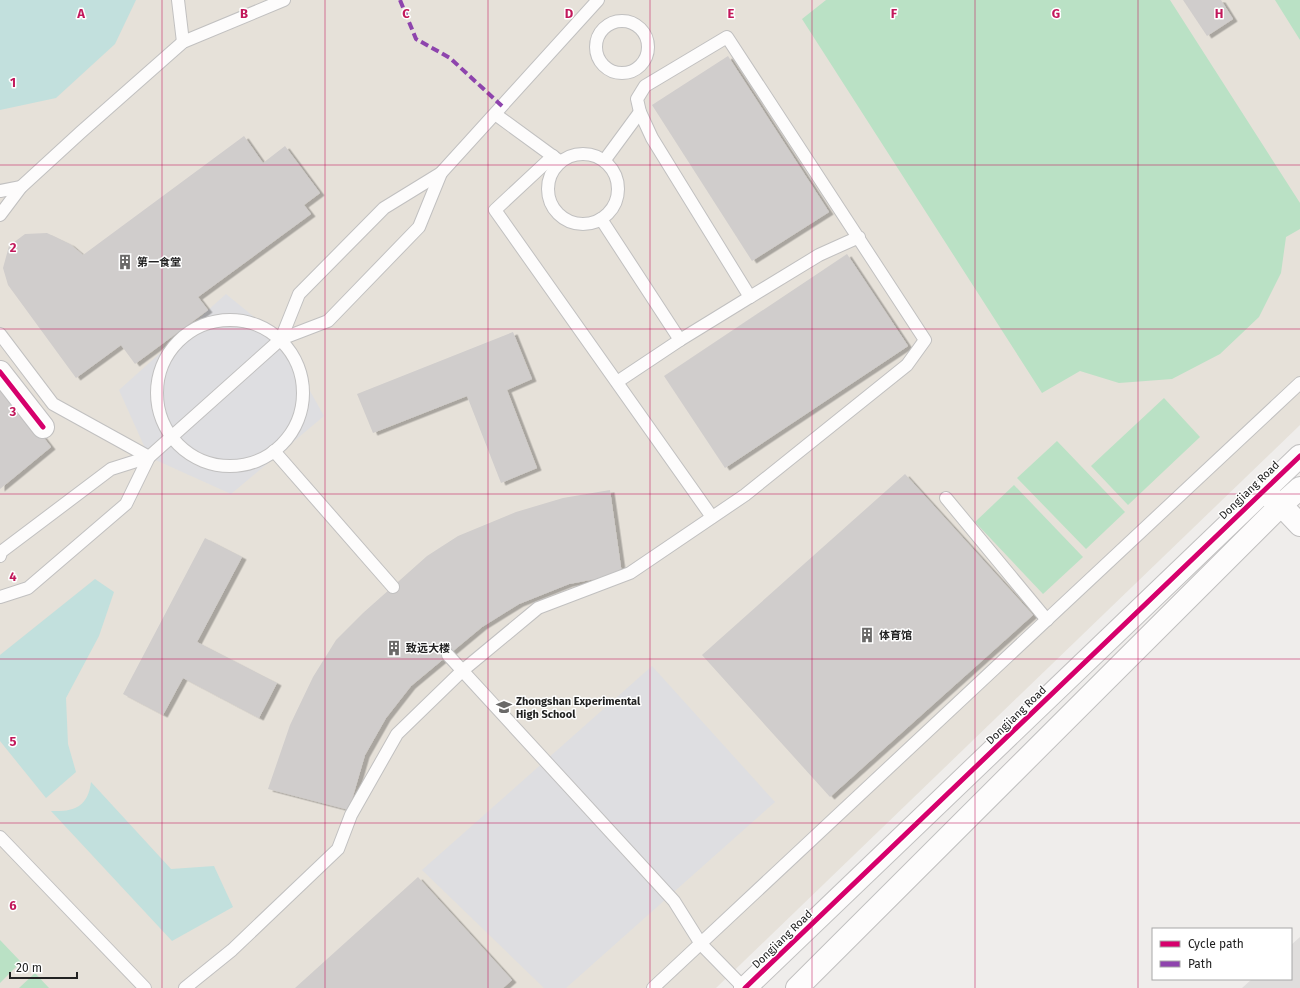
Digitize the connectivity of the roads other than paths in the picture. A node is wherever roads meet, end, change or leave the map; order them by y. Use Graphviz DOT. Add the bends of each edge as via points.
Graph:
graph roads {
  1 [pos="178,0"];
  2 [pos="284,0"];
  3 [pos="598,0"];
  4 [pos="183,42"];
  5 [pos="640,65"];
  6 [pos="645,86"];
  7 [pos="640,112"];
  8 [pos="495,114"];
  9 [pos="557,159"];
  10 [pos="604,161"];
  11 [pos="441,173"];
  12 [pos="20,187"];
  13 [pos="0,191"];
  14 [pos="0,215"];
  15 [pos="601,219"];
  16 [pos="859,238"];
  17 [pos="750,297"];
  18 [pos="0,334"];
  19 [pos="281,339"];
  20 [pos="680,340"];
  21 [pos="0,372"];
  22 [pos="617,382"];
  23 [pos="1300,383"];
  24 [pos="43,427"];
  25 [pos="171,438"];
  26 [pos="274,451"];
  27 [pos="1300,456"];
  28 [pos="149,457"];
  29 [pos="1300,488"];
  30 [pos="1263,492"];
  31 [pos="946,498"];
  32 [pos="1281,505"];
  33 [pos="712,517"];
  34 [pos="1300,525"];
  35 [pos="0,556"];
  36 [pos="392,587"];
  37 [pos="0,597"];
  38 [pos="1047,620"];
  39 [pos="448,655"];
  40 [pos="462,671"];
  41 [pos="0,837"];
  42 [pos="701,944"];
  43 [pos="145,988"];
  44 [pos="185,988"];
  45 [pos="653,988"];
  46 [pos="745,988"];
  47 [pos="797,988"];
  1 -- 4 [label="lane"];
  2 -- 4 [label="lane"];
  3 -- 8 [label="lane"];
  4 -- 12 [label="lane"];
  5 -- 5 [label="lane" via="632,70 615,72 601,62 595,46 597,38 608,24 628,22 644,34 647,51"];
  5 -- 6 [label="lane"];
  6 -- 7 [label="lane" via="637,99"];
  6 -- 16 [label="lane" via="727,37"];
  7 -- 10 [label="lane"];
  7 -- 17 [label="lane" via="652,138"];
  8 -- 9 [label="lane"];
  8 -- 11 [label="lane"];
  9 -- 10 [label="lane" via="582,154"];
  9 -- 15 [label="lane" via="549,181 548,193 551,204 558,214 578,224"];
  9 -- 22 [label="lane" via="494,210"];
  10 -- 15 [label="lane" via="612,169 618,191 610,212"];
  11 -- 19 [label="lane" via="384,208 299,294"];
  11 -- 19 [label="lane" via="419,227 328,321"];
  12 -- 13 [label="lane"];
  12 -- 14 [label="lane"];
  15 -- 20 [label="lane"];
  16 -- 17 [label="lane" via="819,255"];
  16 -- 33 [label="lane" via="925,340 907,364 745,495"];
  17 -- 20 [label="lane"];
  18 -- 28 [label="lane" via="53,404"];
  19 -- 25 [label="lane"];
  19 -- 25 [label="lane" via="261,325 237,320 213,321 190,330 172,347 160,368 156,392 160,416"];
  19 -- 26 [label="lane" via="296,360 303,384 302,410 292,433"];
  20 -- 22 [label="lane"];
  21 -- 24 [label="street"];
  22 -- 33 [label="lane"];
  23 -- 38 [label="lane"];
  25 -- 26 [label="lane" via="188,453 208,463 231,466 254,462"];
  25 -- 28 [label="lane"];
  26 -- 36 [label="lane"];
  27 -- 30 [label="street, Dongjiang Road"];
  28 -- 35 [label="lane" via="110,469 1,552"];
  28 -- 37 [label="lane" via="126,504 28,588"];
  29 -- 32 [label="street"];
  30 -- 32 [label="street, Dongjiang Road"];
  30 -- 46 [label="street, Dongjiang Road"];
  31 -- 38 [label="lane"];
  32 -- 34 [label="street, Dongjiang Road"];
  32 -- 47 [label="street"];
  33 -- 40 [label="lane" via="630,573 538,608"];
  38 -- 42 [label="lane"];
  39 -- 40 [label="lane"];
  40 -- 42 [label="lane" via="674,901"];
  40 -- 44 [label="lane" via="397,734 351,815 338,849 232,950"];
  41 -- 43 [label="lane"];
  42 -- 45 [label="lane"];
  42 -- 46 [label="lane"];
}
